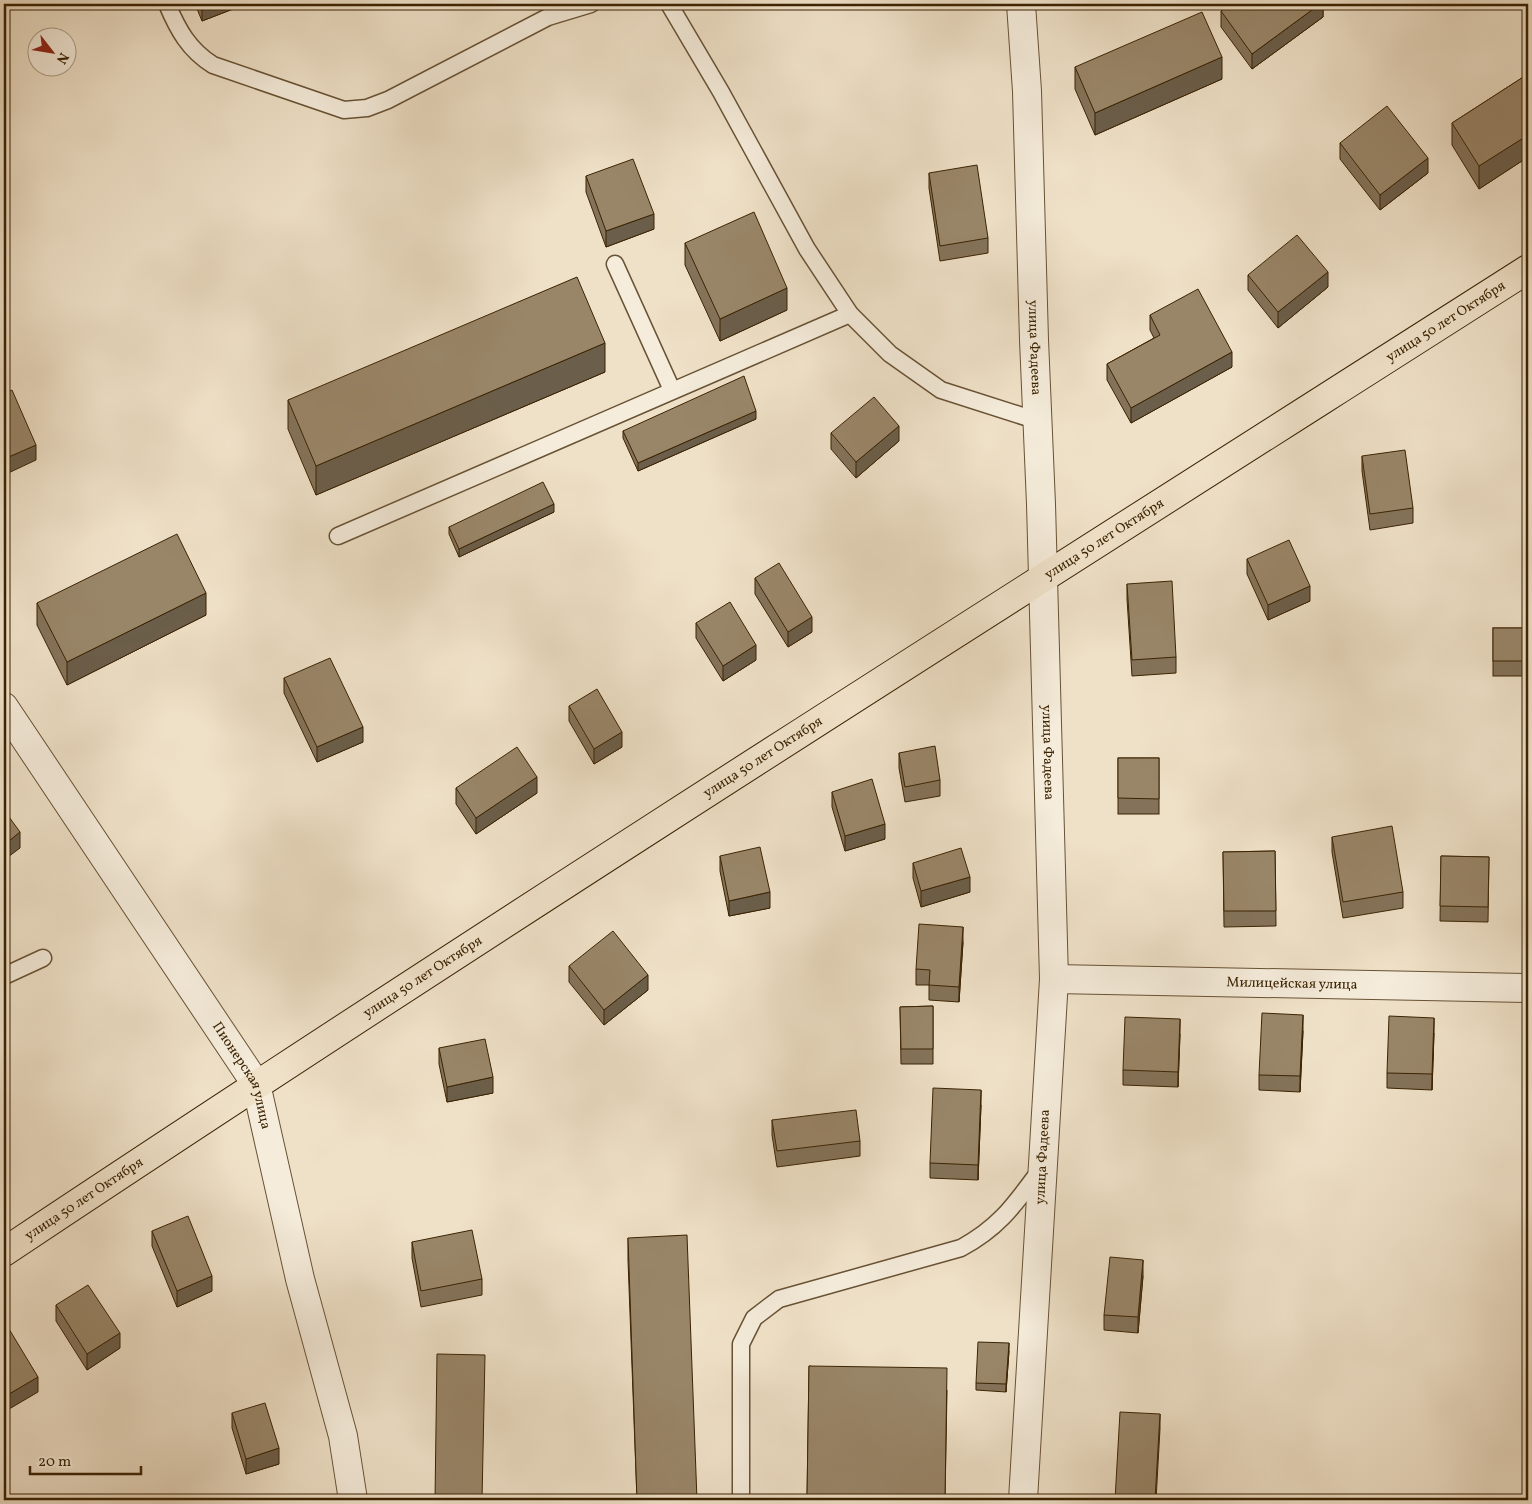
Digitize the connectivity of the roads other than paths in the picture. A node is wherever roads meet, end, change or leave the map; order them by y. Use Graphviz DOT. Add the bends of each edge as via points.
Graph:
graph roads {
  1 [pos="167,4"];
  2 [pos="591,4"];
  3 [pos="669,4"];
  4 [pos="1021,4"];
  5 [pos="615,264"];
  6 [pos="1528,269"];
  7 [pos="850,314"];
  8 [pos="672,390"];
  9 [pos="1038,421"];
  10 [pos="338,536"];
  11 [pos="1043,578"];
  12 [pos="4,707"];
  13 [pos="43,958"];
  14 [pos="4,976"];
  15 [pos="1054,979"];
  16 [pos="1528,988"];
  17 [pos="256,1084"];
  18 [pos="1043,1167"];
  19 [pos="4,1252"];
  20 [pos="353,1500"];
  21 [pos="741,1500"];
  22 [pos="1023,1500"];
  1 -- 2 [label="lane" via="184,39 213,65 344,110 367,108 388,100 548,17"];
  3 -- 7 [label="lane" via="807,249"];
  4 -- 9 [label="street, улица Фадеева"];
  5 -- 8 [label="lane"];
  6 -- 11 [label="main road, улица 50 лет Октября"];
  7 -- 8 [label="lane"];
  7 -- 9 [label="lane" via="890,354 941,390"];
  8 -- 10 [label="lane"];
  9 -- 11 [label="street, улица Фадеева"];
  11 -- 15 [label="street, улица Фадеева"];
  11 -- 17 [label="main road, улица 50 лет Октября"];
  12 -- 17 [label="street, Пионерская улица"];
  13 -- 14 [label="lane"];
  15 -- 16 [label="street, Милицейская улица"];
  15 -- 18 [label="street, улица Фадеева"];
  17 -- 19 [label="main road, улица 50 лет Октября"];
  17 -- 20 [label="street, Пионерская улица" via="300,1279 343,1436"];
  18 -- 21 [label="lane" via="1006,1217 983,1237 961,1248 779,1299 754,1318 741,1344"];
  18 -- 22 [label="street, улица Фадеева"];
}
